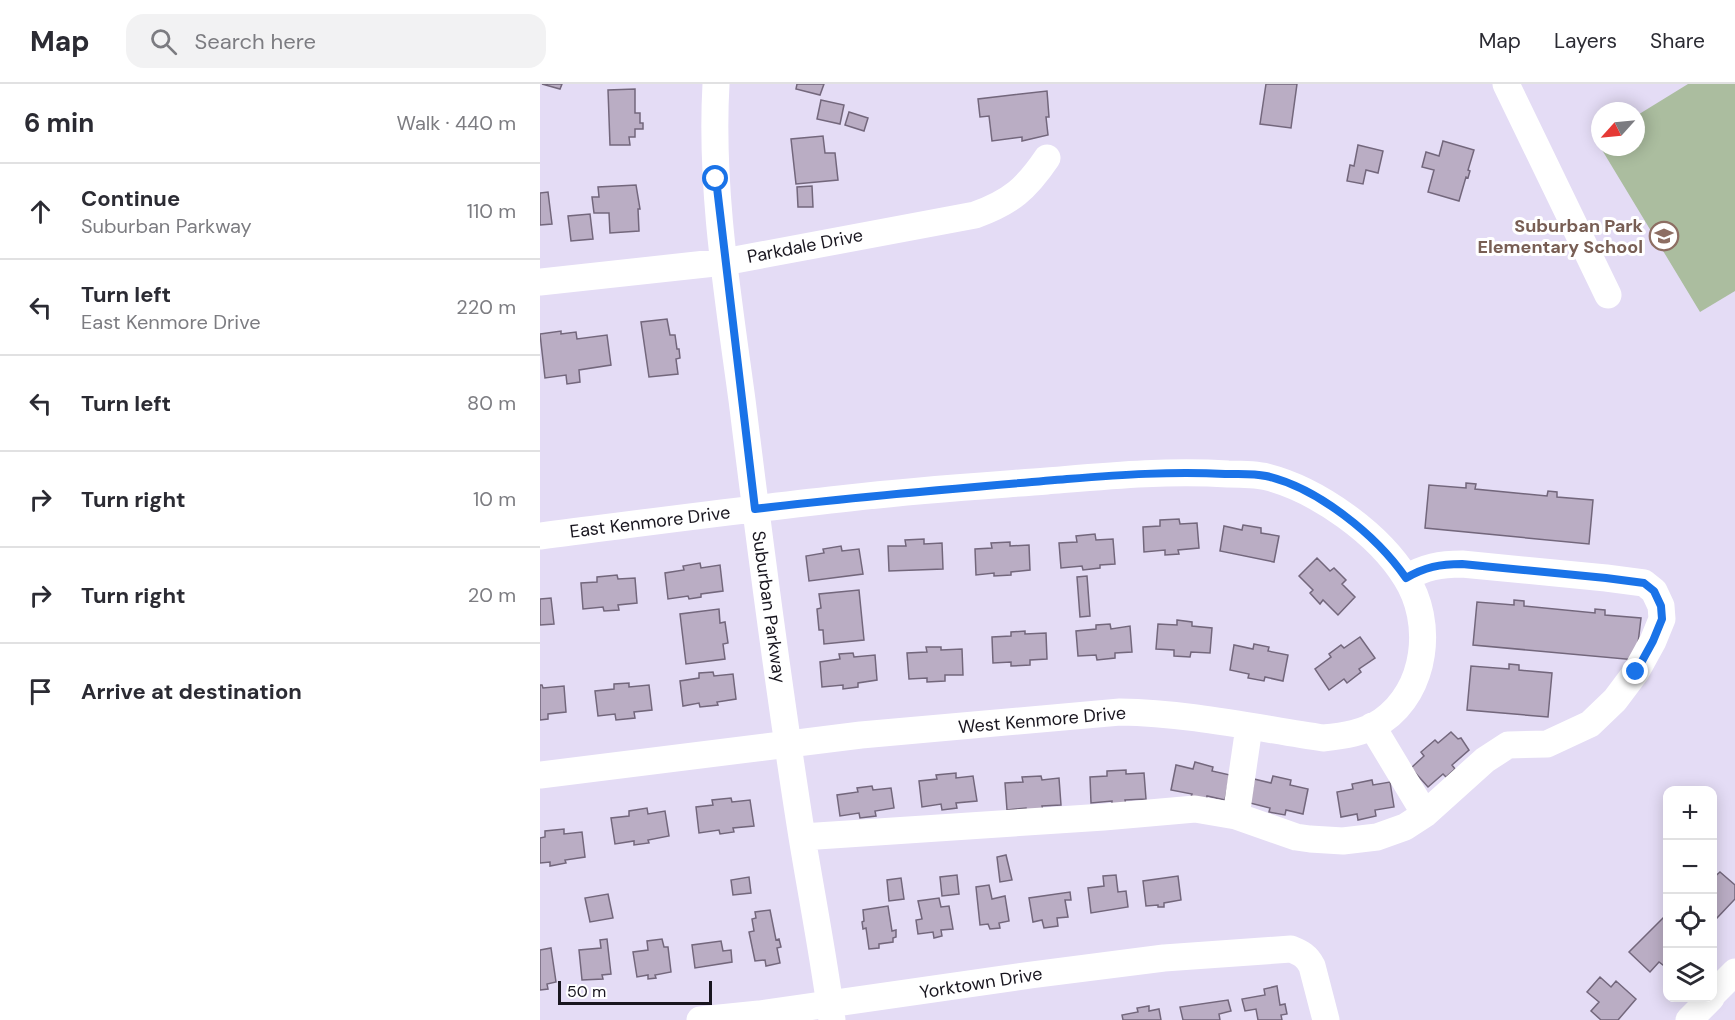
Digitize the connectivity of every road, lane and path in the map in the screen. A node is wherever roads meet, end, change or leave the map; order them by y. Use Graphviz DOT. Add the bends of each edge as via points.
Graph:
graph roads {
  1 [pos="716,84"];
  2 [pos="1506,84"];
  3 [pos="1047,158"];
  4 [pos="724,261"];
  5 [pos="540,282"];
  6 [pos="1608,295"];
  7 [pos="755,509"];
  8 [pos="540,536"];
  9 [pos="1406,578"];
  10 [pos="1372,726"];
  11 [pos="1249,727"];
  12 [pos="789,744"];
  13 [pos="540,775"];
  14 [pos="1425,814"];
  15 [pos="1236,816"];
  16 [pos="802,837"];
  17 [pos="1734,973"];
  18 [pos="1717,992"];
  19 [pos="1707,1002"];
  20 [pos="831,1012"];
  21 [pos="700,1020"];
  22 [pos="1326,1020"];
  23 [pos="1689,1020"];
  1 -- 4 [label="street, Suburban Parkway" via="716,179"];
  2 -- 6 [label="street"];
  3 -- 4 [label="street, Parkdale Drive" via="1016,196 975,215"];
  4 -- 5 [label="street, Parkdale Drive"];
  4 -- 7 [label="street, Suburban Parkway"];
  7 -- 8 [label="street, East Kenmore Drive"];
  7 -- 9 [label="street, East Kenmore Drive" via="851,497 1136,474 1264,476 1305,492 1361,528 1393,559"];
  7 -- 12 [label="street, Suburban Parkway"];
  9 -- 10 [label="street, West Kenmore Drive" via="1419,609 1422,656 1406,697"];
  9 -- 14 [label="street" via="1441,564 1606,578 1644,583 1654,591 1661,606 1662,619 1636,672 1590,724 1547,744 1508,745 1485,760"];
  10 -- 11 [label="street, West Kenmore Drive" via="1344,736 1323,738"];
  10 -- 14 [label="street"];
  11 -- 12 [label="street, West Kenmore Drive" via="1154,712 1120,712"];
  11 -- 15 [label="street"];
  12 -- 13 [label="street, West Kenmore Drive"];
  12 -- 16 [label="street, Suburban Parkway"];
  14 -- 15 [label="street" via="1405,827 1377,837 1343,841 1296,837"];
  15 -- 16 [label="street" via="1195,809"];
  16 -- 20 [label="street, Suburban Parkway"];
  17 -- 18 [label="street"];
  19 -- 23 [label="street"];
  20 -- 21 [label="street, Yorktown Drive"];
  20 -- 22 [label="street, Yorktown Drive" via="1152,959 1291,949 1301,952 1312,966"];
}
